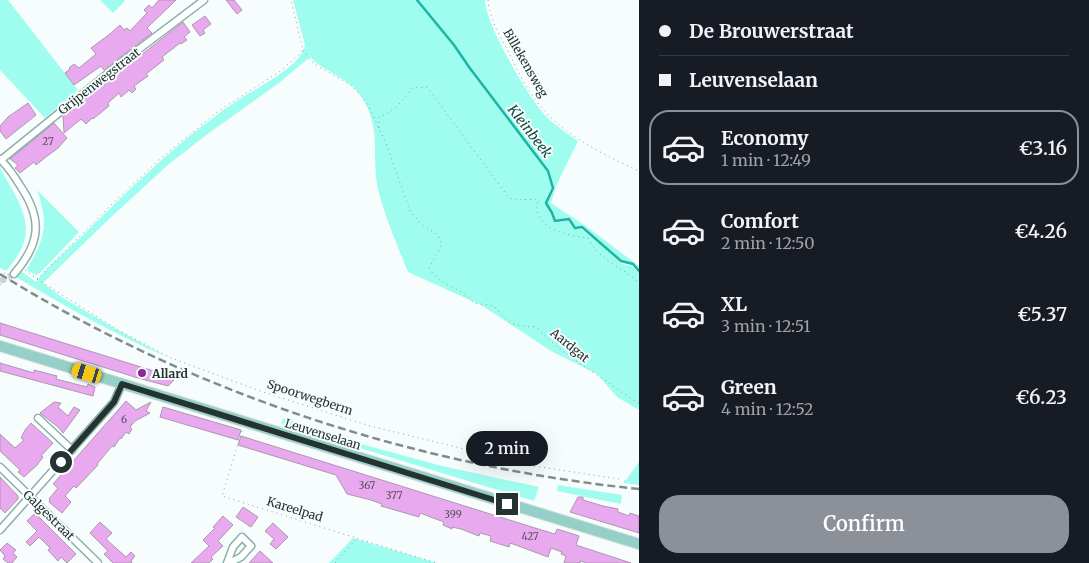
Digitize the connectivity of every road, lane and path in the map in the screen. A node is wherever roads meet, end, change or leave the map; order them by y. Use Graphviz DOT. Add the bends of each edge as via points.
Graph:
graph roads {
  1 [pos="204,0"];
  2 [pos="291,0"];
  3 [pos="488,0"];
  4 [pos="303,50"];
  5 [pos="379,128"];
  6 [pos="0,159"];
  7 [pos="639,171"];
  8 [pos="24,267"];
  9 [pos="12,272"];
  10 [pos="0,276"];
  11 [pos="37,280"];
  12 [pos="639,283"];
  13 [pos="0,285"];
  14 [pos="0,346"];
  15 [pos="122,384"];
  16 [pos="639,403"];
  17 [pos="38,418"];
  18 [pos="244,423"];
  19 [pos="72,450"];
  20 [pos="0,468"];
  21 [pos="620,479"];
  22 [pos="30,496"];
  23 [pos="0,530"];
  24 [pos="357,538"];
  25 [pos="639,544"];
  26 [pos="98,563"];
  27 [pos="335,563"];
  28 [pos="436,563"];
  1 -- 6 [label="street, Grijpenwegstraat"];
  2 -- 4 [label="path"];
  3 -- 7 [label="path, Billekensweg" via="497,31 540,106 575,136"];
  4 -- 5 [label="path, Aardgat" via="319,67 351,85 366,101"];
  4 -- 11 [label="path" via="279,72 216,112 159,160"];
  5 -- 12 [label="path" via="379,117 404,100 412,88 427,87 508,198 535,199 538,202 536,213 547,227 588,238 608,262"];
  5 -- 16 [label="path, Aardgat" via="410,211 438,235 442,245 428,268 435,278 468,296 474,303 494,306 507,321 536,327 585,368"];
  6 -- 8 [label="street, Grijpenwegstraat" via="34,210 36,236"];
  8 -- 9 [label="street, Grijpenwegstraat"];
  8 -- 11 [label="path, Spoorwegberm"];
  8 -- 13 [label="path"];
  9 -- 10 [label="path"];
  11 -- 21 [label="path, Spoorwegberm" via="171,358 260,391 370,426 534,466"];
  14 -- 15 [label="main road, Leuvenselaan"];
  15 -- 18 [label="main road, Leuvenselaan"];
  15 -- 19 [label="street" via="114,402"];
  17 -- 19 [label="street"];
  18 -- 24 [label="path, Kareelpad" via="222,496"];
  18 -- 25 [label="main road, Leuvenselaan"];
  19 -- 22 [label="street"];
  20 -- 22 [label="street, Galgestraat"];
  22 -- 23 [label="street"];
  22 -- 26 [label="street, Galgestraat"];
  24 -- 27 [label="path"];
  24 -- 28 [label="path, Kareelpad"];
}
